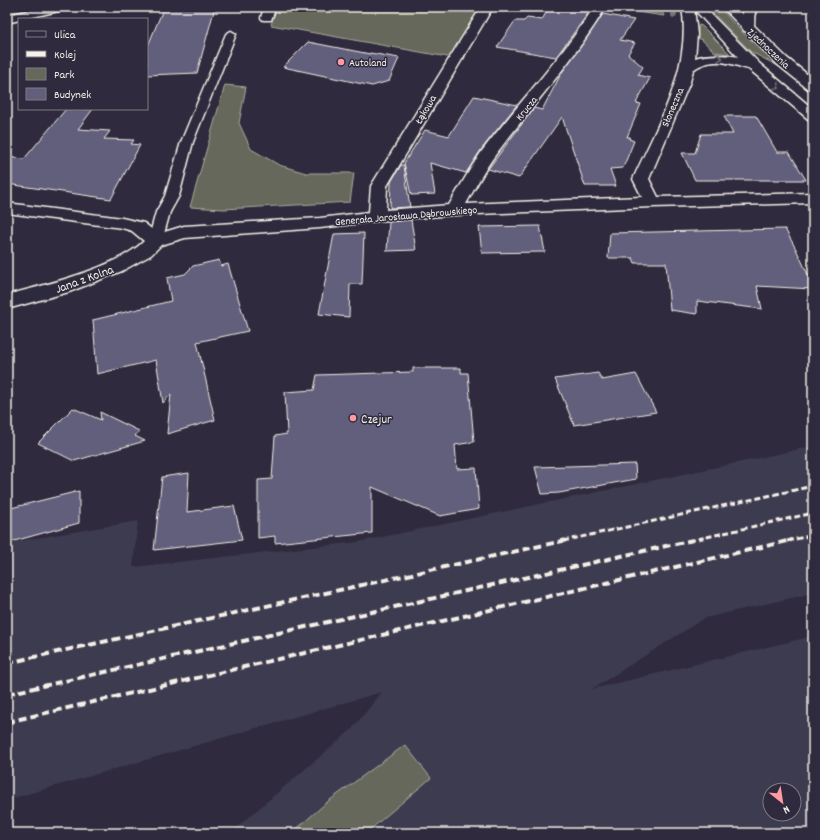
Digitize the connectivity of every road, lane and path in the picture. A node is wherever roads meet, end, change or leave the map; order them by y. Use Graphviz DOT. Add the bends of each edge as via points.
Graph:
graph roads {
  1 [pos="63,7"];
  2 [pos="486,7"];
  3 [pos="600,7"];
  4 [pos="688,7"];
  5 [pos="698,7"];
  6 [pos="728,7"];
  7 [pos="752,7"];
  8 [pos="7,19"];
  9 [pos="748,28"];
  10 [pos="231,34"];
  11 [pos="755,67"];
  12 [pos="687,68"];
  13 [pos="813,86"];
  14 [pos="813,116"];
  15 [pos="813,198"];
  16 [pos="653,202"];
  17 [pos="7,208"];
  18 [pos="454,210"];
  19 [pos="378,216"];
  20 [pos="155,241"];
  21 [pos="7,302"];
  1 -- 8 [label="street"];
  2 -- 19 [label="street, Łąkowa" via="379,186"];
  3 -- 18 [label="street, Krucza" via="588,28 551,77 488,154"];
  4 -- 12 [label="street, Słoneczna" via="691,28"];
  5 -- 11 [label="street, Zjednoczenia"];
  6 -- 9 [label="street, Zjednoczenia"];
  7 -- 9 [label="street" via="748,12"];
  9 -- 13 [label="street, Zjednoczenia"];
  10 -- 20 [label="lane" via="187,142 172,196 163,212"];
  12 -- 11 [label="street, Zjednoczenia, one-way" via="698,61 720,58"];
  11 -- 14 [label="street, Zjednoczenia, one-way"];
  12 -- 16 [label="street, Słoneczna" via="641,179"];
  15 -- 16 [label="street, Generała Jarosława Dąbrowskiego"];
  16 -- 18 [label="street, Generała Jarosława Dąbrowskiego"];
  17 -- 20 [label="street" via="122,222 138,227"];
  18 -- 19 [label="street, Generała Jarosława Dąbrowskiego"];
  19 -- 20 [label="street, Generała Jarosława Dąbrowskiego" via="184,232"];
  20 -- 21 [label="street, Jana z Kolna" via="140,254 116,267 62,287"];
}
